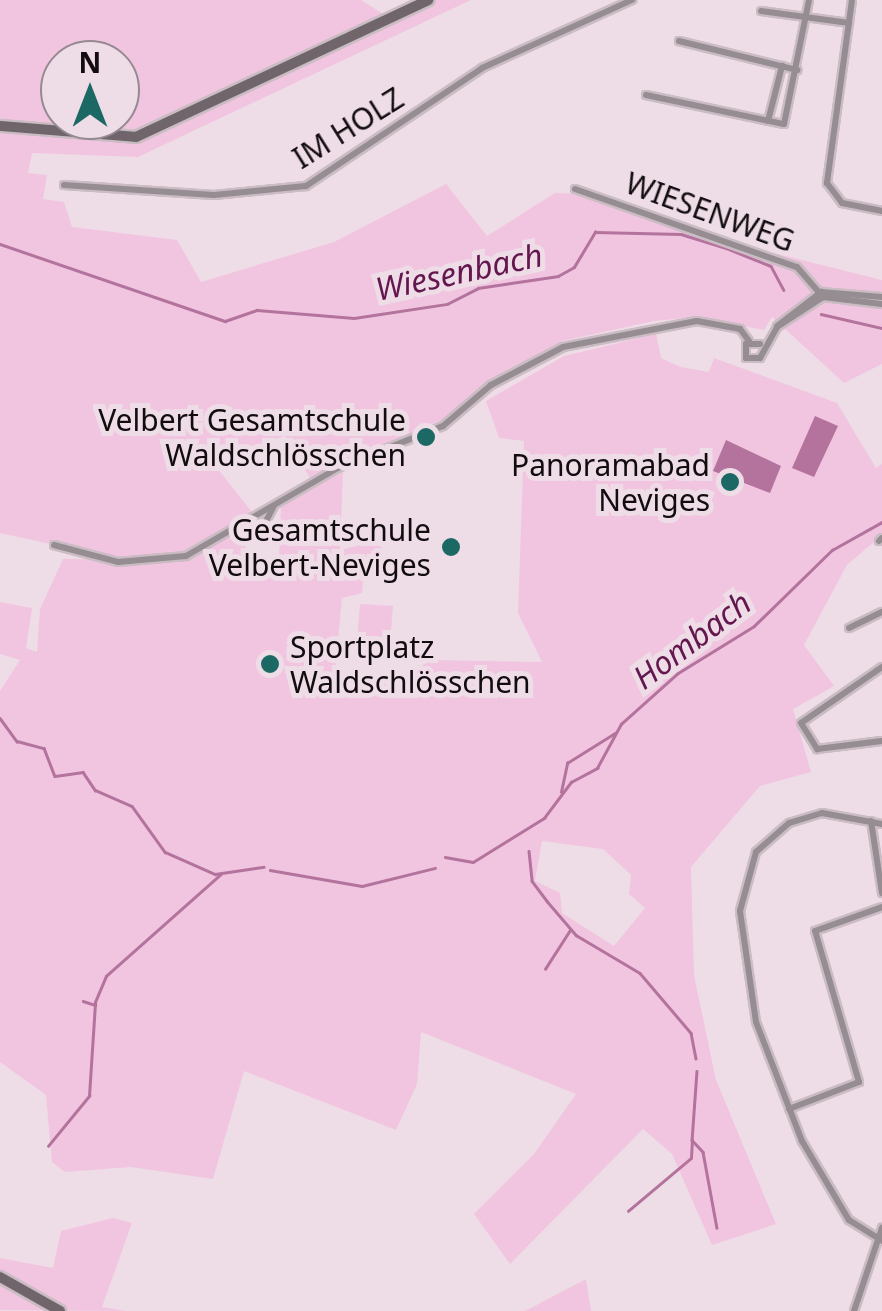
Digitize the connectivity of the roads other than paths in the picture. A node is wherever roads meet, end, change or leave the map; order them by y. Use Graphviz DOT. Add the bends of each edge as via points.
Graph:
graph roads {
  1 [pos="429,0"];
  2 [pos="632,0"];
  3 [pos="808,0"];
  4 [pos="852,0"];
  5 [pos="761,11"];
  6 [pos="806,16"];
  7 [pos="849,22"];
  8 [pos="678,41"];
  9 [pos="782,66"];
  10 [pos="797,70"];
  11 [pos="646,95"];
  12 [pos="768,122"];
  13 [pos="0,126"];
  14 [pos="64,185"];
  15 [pos="575,188"];
  16 [pos="882,210"];
  17 [pos="822,294"];
  18 [pos="882,301"];
  19 [pos="750,341"];
  20 [pos="760,344"];
  21 [pos="274,506"];
  22 [pos="252,518"];
  23 [pos="54,545"];
  24 [pos="882,612"];
  25 [pos="849,628"];
  26 [pos="882,667"];
  27 [pos="882,741"];
  28 [pos="871,822"];
  29 [pos="882,824"];
  30 [pos="882,893"];
  31 [pos="882,907"];
  32 [pos="789,1109"];
  33 [pos="882,1228"];
  34 [pos="879,1240"];
  35 [pos="0,1277"];
  36 [pos="60,1311"];
  37 [pos="854,1311"];
  1 -- 13 [label="main road" via="136,137"];
  2 -- 14 [label="street, IM HOLZ" via="482,68 306,186 214,196"];
  3 -- 6 [label="street"];
  4 -- 7 [label="street"];
  5 -- 6 [label="street"];
  6 -- 7 [label="street"];
  6 -- 10 [label="street"];
  7 -- 16 [label="street" via="827,183 842,203"];
  8 -- 9 [label="street"];
  9 -- 10 [label="street"];
  9 -- 12 [label="street"];
  10 -- 12 [label="street" via="784,124"];
  11 -- 12 [label="street"];
  15 -- 17 [label="street, WIESENWEG" via="797,267"];
  17 -- 18 [label="street"];
  17 -- 20 [label="street, WIESENWEG"];
  19 -- 20 [label="street"];
  19 -- 20 [label="street" via="742,351 753,361"];
  19 -- 21 [label="street" via="740,329 697,321 563,347 492,386 443,426 338,468"];
  21 -- 22 [label="street"];
  21 -- 22 [label="street" via="260,533 248,530"];
  22 -- 23 [label="street" via="186,556 152,561"];
  24 -- 25 [label="street"];
  26 -- 27 [label="street" via="802,723 816,749"];
  28 -- 29 [label="street"];
  28 -- 30 [label="street"];
  28 -- 32 [label="street" via="822,813 789,823 756,852 744,880 745,970"];
  31 -- 32 [label="street" via="815,931 859,1082"];
  32 -- 34 [label="street" via="849,1220"];
  33 -- 34 [label="street"];
  34 -- 37 [label="street"];
  35 -- 36 [label="main road"];
}
